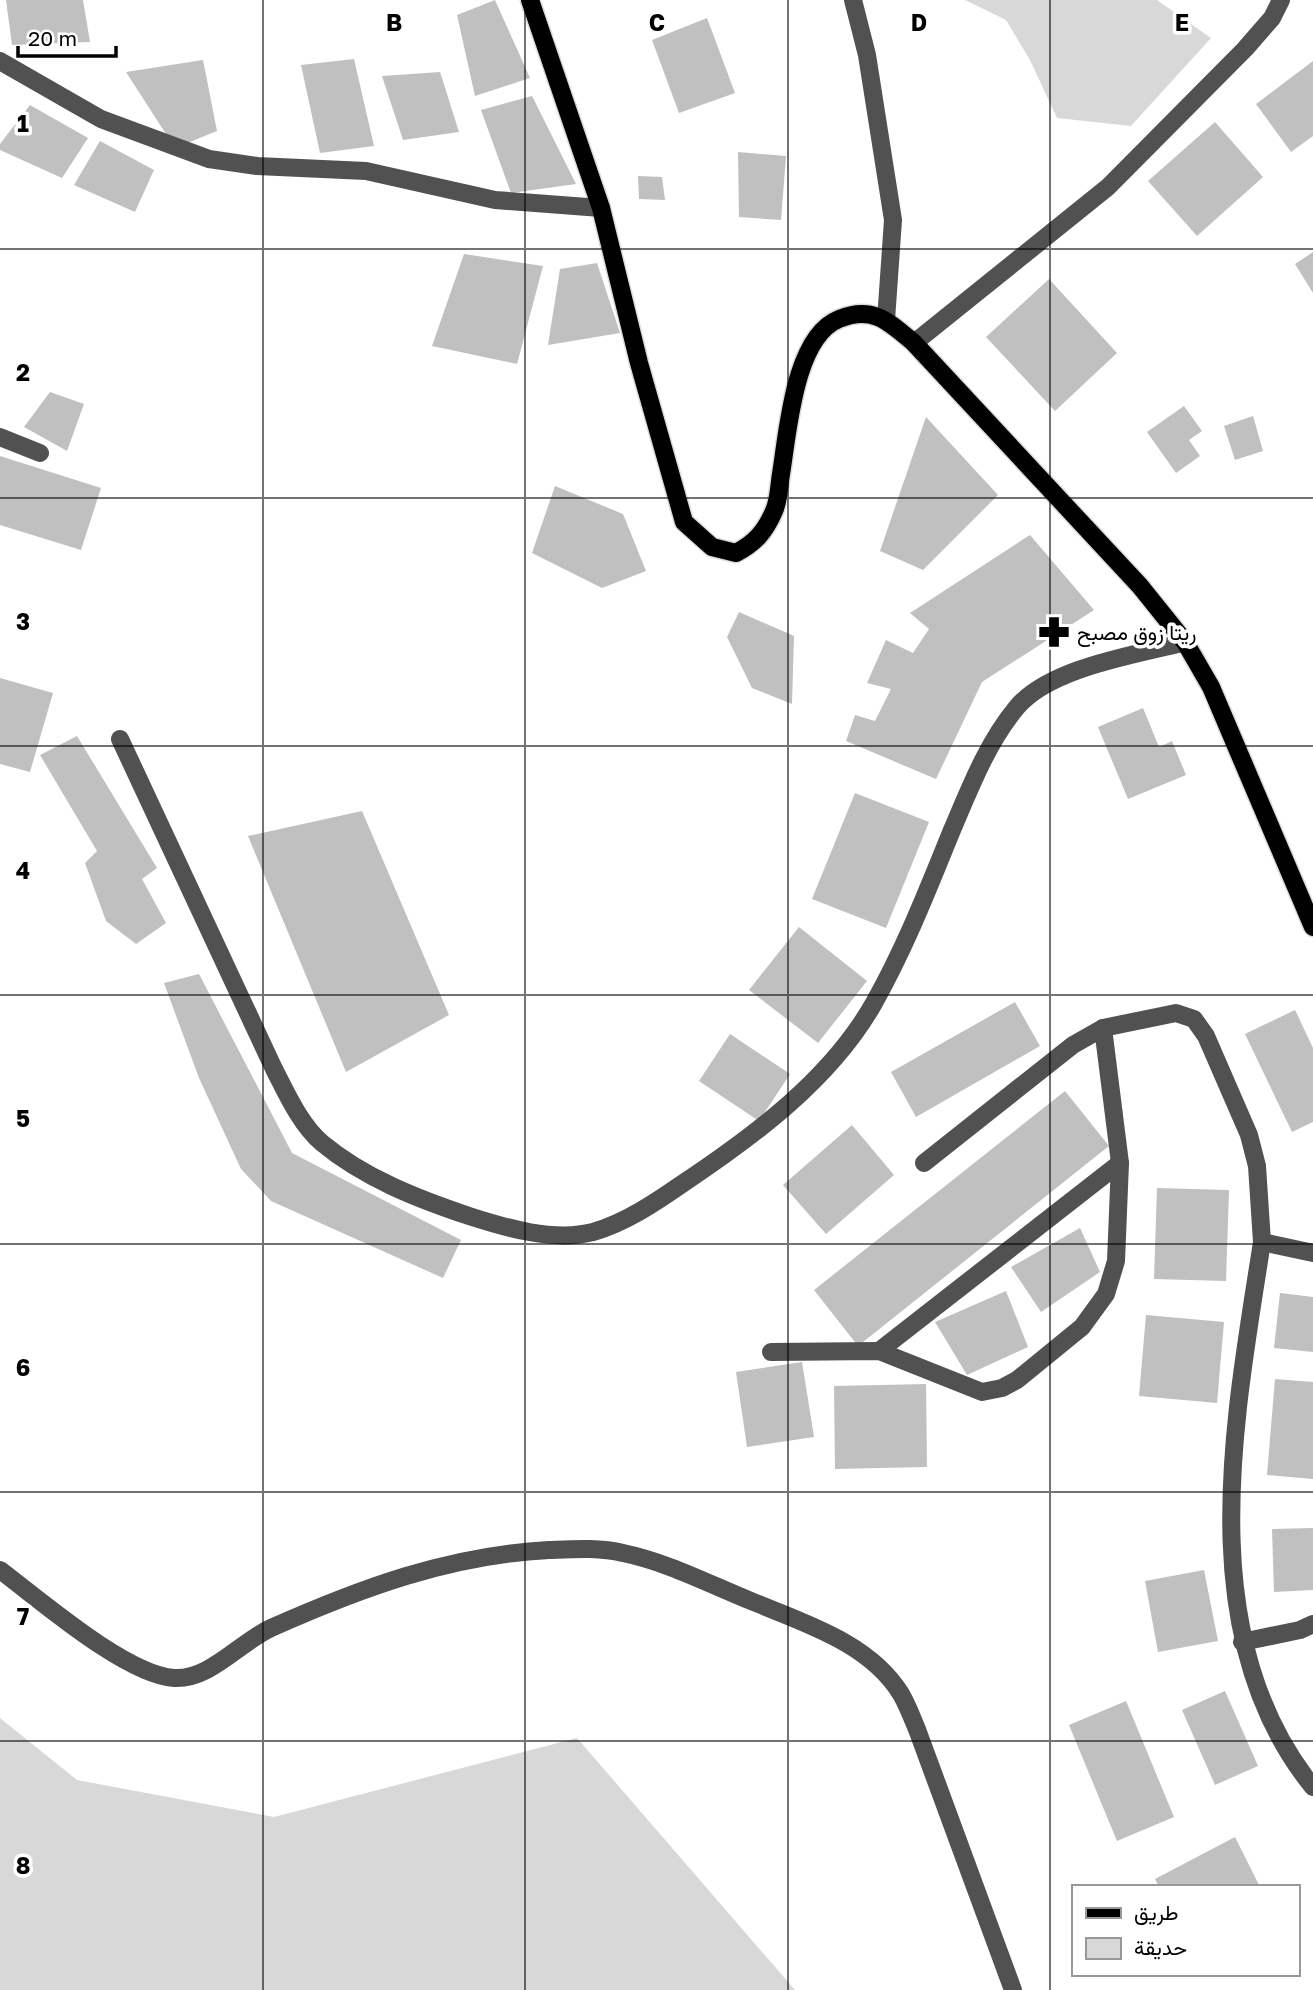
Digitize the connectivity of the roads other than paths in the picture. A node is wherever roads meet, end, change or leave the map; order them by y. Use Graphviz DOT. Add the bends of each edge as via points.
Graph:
graph roads {
  1 [pos="530,0"];
  2 [pos="853,0"];
  3 [pos="1281,0"];
  4 [pos="0,62"];
  5 [pos="601,208"];
  6 [pos="886,320"];
  7 [pos="914,343"];
  8 [pos="0,437"];
  9 [pos="40,453"];
  10 [pos="1185,642"];
  11 [pos="120,739"];
  12 [pos="1313,927"];
  13 [pos="1103,1028"];
  14 [pos="924,1163"];
  15 [pos="1119,1163"];
  16 [pos="1262,1242"];
  17 [pos="1313,1253"];
  18 [pos="771,1352"];
  19 [pos="879,1352"];
  20 [pos="0,1570"];
  21 [pos="1313,1624"];
  22 [pos="1242,1642"];
  23 [pos="1313,1787"];
  24 [pos="1013,1990"];
  1 -- 5 [label="main road"];
  2 -- 6 [label="street" via="867,55 893,220"];
  3 -- 7 [label="street" via="1245,49 1108,187"];
  4 -- 5 [label="street" via="101,119 209,159 366,171 495,200"];
  5 -- 6 [label="main road" via="671,484 684,522 712,547 736,553 757,542 775,509 808,349 832,321 858,311"];
  6 -- 7 [label="main road"];
  7 -- 10 [label="main road" via="1140,586"];
  8 -- 9 [label="street"];
  10 -- 11 [label="street" via="1088,667 1048,683 1019,704 995,737 908,938 873,1005 842,1050 801,1093 712,1163 649,1206 593,1232 547,1233 499,1226 416,1198 321,1142 297,1112 274,1069"];
  10 -- 12 [label="main road" via="1211,687"];
  13 -- 14 [label="street" via="1073,1045"];
  13 -- 15 [label="street"];
  13 -- 16 [label="street" via="1176,1013 1194,1019 1206,1036 1249,1135 1257,1166"];
  15 -- 19 [label="street"];
  15 -- 19 [label="street" via="1116,1261 1106,1294 1082,1327 1017,1380 982,1392"];
  16 -- 17 [label="street"];
  16 -- 22 [label="street" via="1234,1424 1231,1512"];
  18 -- 19 [label="street"];
  20 -- 24 [label="street" via="91,1638 157,1675 175,1678 196,1675 261,1633 337,1598 438,1565 499,1553 622,1552 756,1603 858,1649 901,1694"];
  21 -- 22 [label="street"];
  22 -- 23 [label="street" via="1270,1716"];
}
